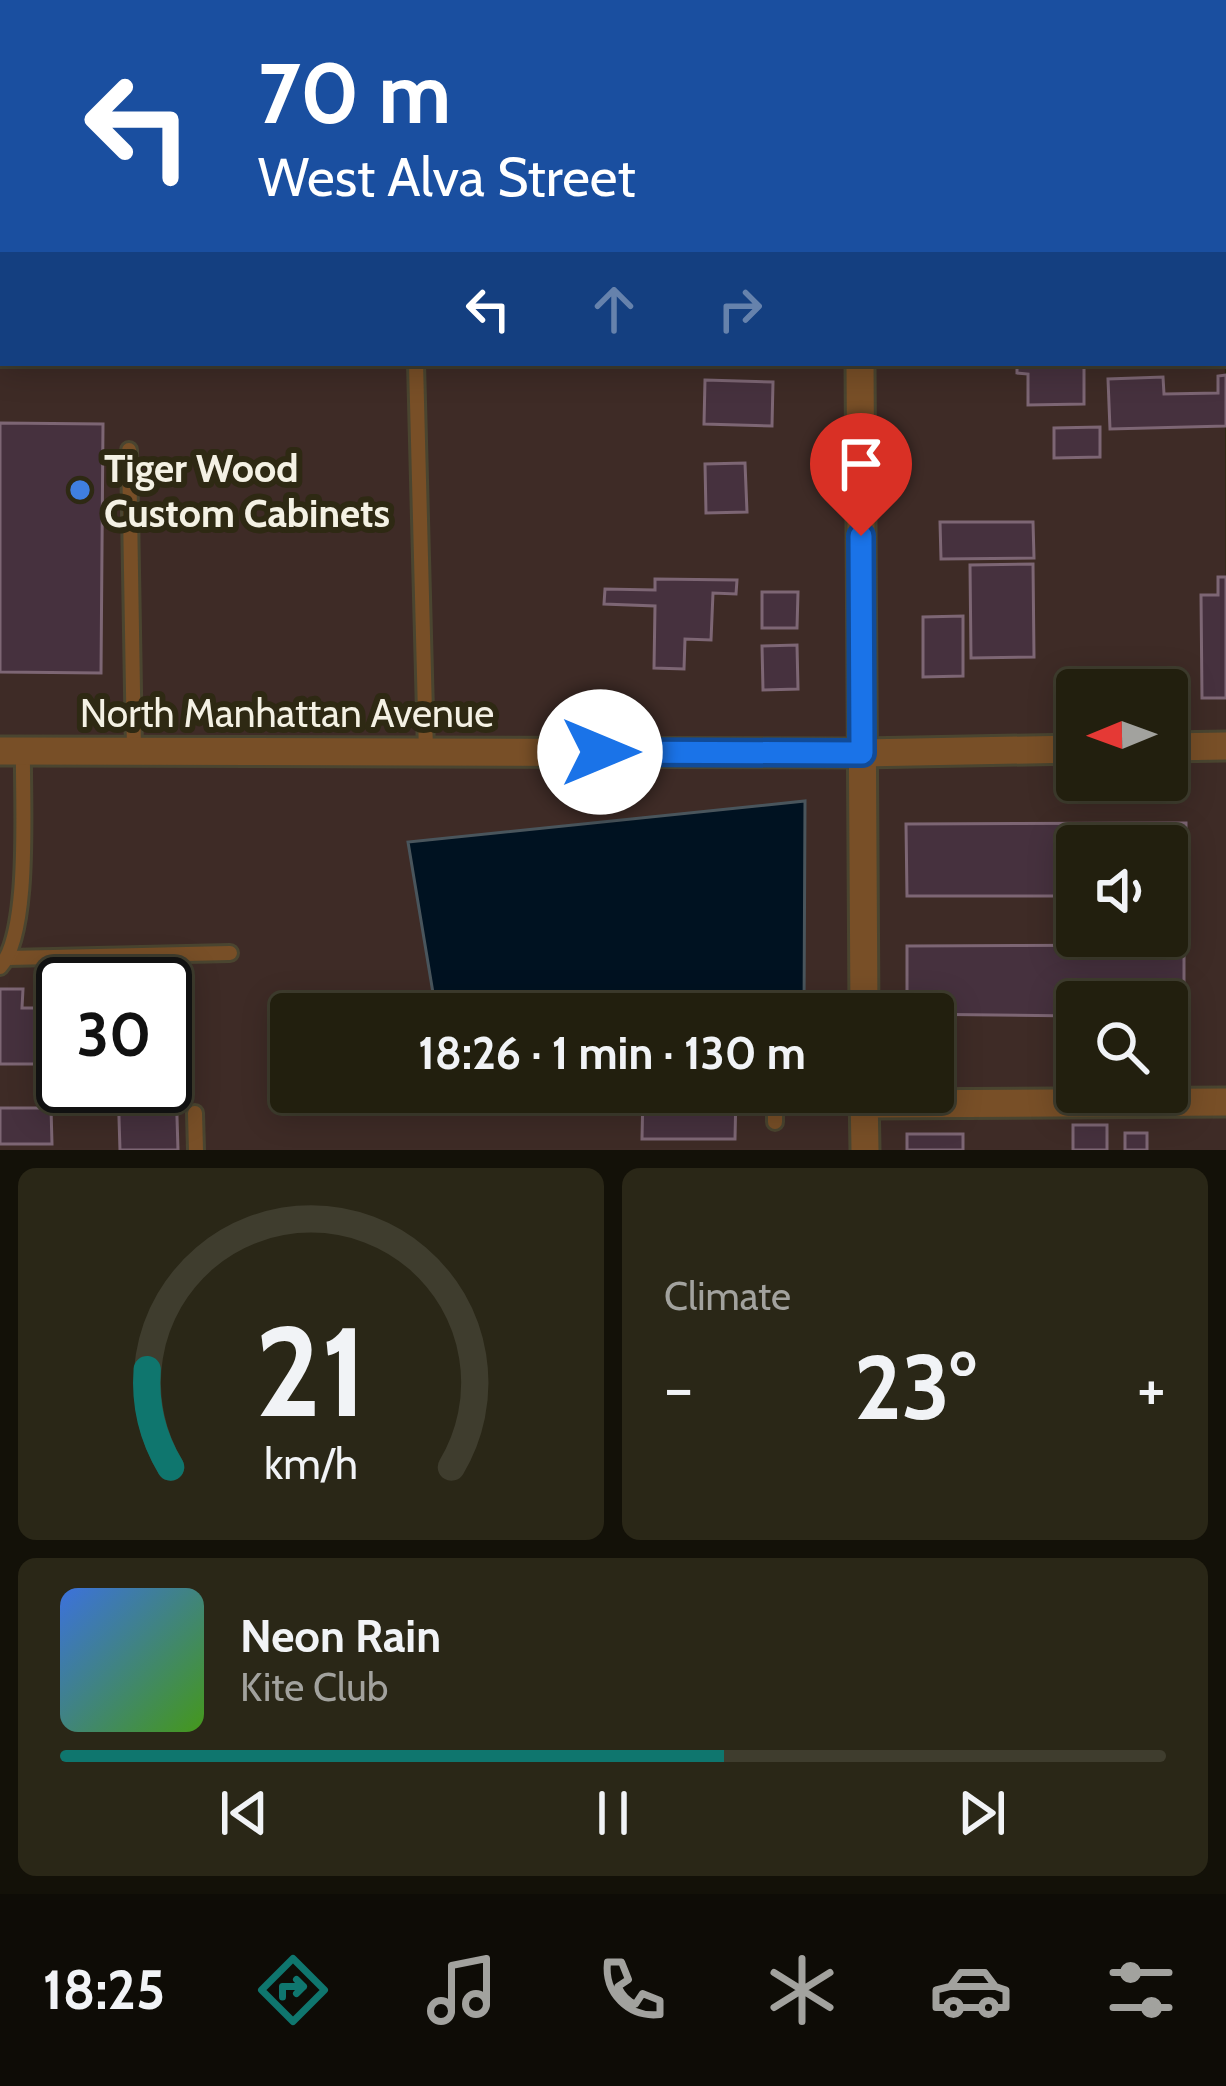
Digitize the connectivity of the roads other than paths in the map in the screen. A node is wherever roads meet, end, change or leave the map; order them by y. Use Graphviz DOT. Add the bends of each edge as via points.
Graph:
graph roads {
  1 [pos="416,366"];
  2 [pos="860,366"];
  3 [pos="129,450"];
  4 [pos="1226,746"];
  5 [pos="1188,747"];
  6 [pos="1056,749"];
  7 [pos="11,751"];
  8 [pos="134,751"];
  9 [pos="426,752"];
  10 [pos="862,753"];
  11 [pos="230,953"];
  12 [pos="4,963"];
  13 [pos="864,993"];
  14 [pos="954,1099"];
  15 [pos="1226,1102"];
  16 [pos="195,1113"];
  17 [pos="775,1113"];
  18 [pos="864,1113"];
  19 [pos="775,1122"];
  20 [pos="196,1150"];
  21 [pos="865,1150"];
  1 -- 9 [label="lane"];
  2 -- 10 [label="street"];
  3 -- 8 [label="lane"];
  4 -- 5 [label="street"];
  6 -- 10 [label="street, North Manhattan Avenue"];
  7 -- 8 [label="street, North Manhattan Avenue"];
  7 -- 12 [label="lane" via="20,915"];
  8 -- 9 [label="street, North Manhattan Avenue"];
  9 -- 10 [label="street, North Manhattan Avenue"];
  10 -- 13 [label="street"];
  11 -- 12 [label="lane"];
  14 -- 15 [label="street"];
  16 -- 20 [label="lane"];
  17 -- 19 [label="lane"];
  18 -- 21 [label="street"];
}
